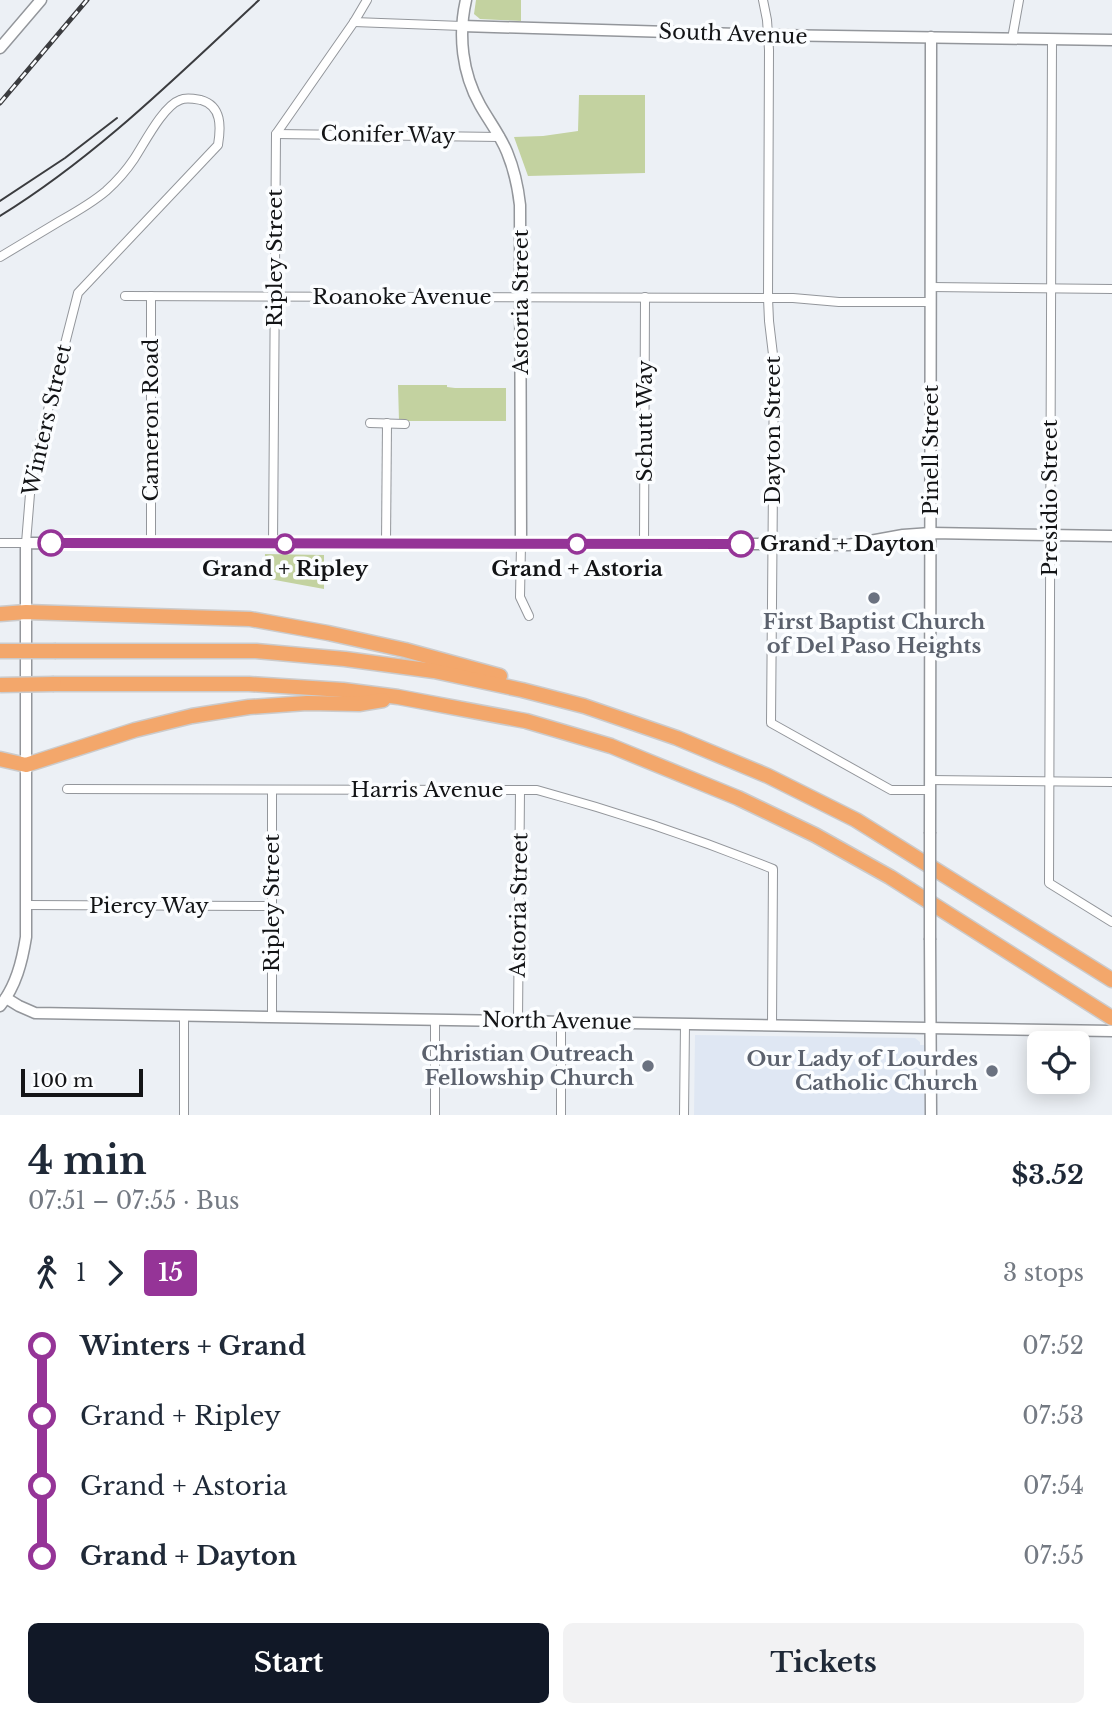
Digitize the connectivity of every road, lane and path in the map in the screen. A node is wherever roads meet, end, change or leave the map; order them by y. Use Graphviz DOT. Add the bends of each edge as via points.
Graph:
graph roads {
  1 [pos="41,0"];
  2 [pos="368,0"];
  3 [pos="466,0"];
  4 [pos="763,0"];
  5 [pos="1019,0"];
  6 [pos="354,22"];
  7 [pos="462,26"];
  8 [pos="769,35"];
  9 [pos="931,37"];
  10 [pos="1012,38"];
  11 [pos="1052,39"];
  12 [pos="1112,40"];
  13 [pos="0,48"];
  14 [pos="276,134"];
  15 [pos="500,136"];
  16 [pos="0,257"];
  17 [pos="931,286"];
  18 [pos="1051,288"];
  19 [pos="1112,289"];
  20 [pos="125,296"];
  21 [pos="151,296"];
  22 [pos="275,296"];
  23 [pos="521,297"];
  24 [pos="645,298"];
  25 [pos="768,298"];
  26 [pos="931,302"];
  27 [pos="370,423"];
  28 [pos="387,423"];
  29 [pos="405,424"];
  30 [pos="931,533"];
  31 [pos="1050,535"];
  32 [pos="1112,536"];
  33 [pos="0,543"];
  34 [pos="26,543"];
  35 [pos="151,544"];
  36 [pos="273,544"];
  37 [pos="386,544"];
  38 [pos="521,544"];
  39 [pos="644,544"];
  40 [pos="772,544"];
  41 [pos="26,612"];
  42 [pos="0,614"];
  43 [pos="528,616"];
  44 [pos="0,651"];
  45 [pos="0,685"];
  46 [pos="398,697"];
  47 [pos="584,706"];
  48 [pos="0,759"];
  49 [pos="26,765"];
  50 [pos="1049,781"];
  51 [pos="1112,782"];
  52 [pos="930,785"];
  53 [pos="67,789"];
  54 [pos="272,790"];
  55 [pos="520,790"];
  56 [pos="26,905"];
  57 [pos="272,906"];
  58 [pos="1112,922"];
  59 [pos="1112,980"];
  60 [pos="3,1002"];
  61 [pos="184,1015"];
  62 [pos="272,1017"];
  63 [pos="1112,1018"];
  64 [pos="435,1019"];
  65 [pos="518,1020"];
  66 [pos="561,1021"];
  67 [pos="685,1024"];
  68 [pos="772,1025"];
  69 [pos="931,1028"];
  70 [pos="1112,1031"];
  71 [pos="184,1115"];
  72 [pos="435,1115"];
  73 [pos="561,1115"];
  74 [pos="684,1115"];
  75 [pos="931,1115"];
  1 -- 13 [label="street"];
  2 -- 6 [label="street"];
  3 -- 7 [label="street, Astoria Street"];
  4 -- 8 [label="street, Dayton Street"];
  5 -- 10 [label="street"];
  6 -- 7 [label="street, South Avenue"];
  6 -- 14 [label="street"];
  7 -- 8 [label="street, South Avenue"];
  7 -- 15 [label="street, Astoria Street" via="468,75"];
  8 -- 9 [label="street, South Avenue"];
  8 -- 25 [label="street, Dayton Street"];
  9 -- 10 [label="street, South Avenue"];
  9 -- 17 [label="street, Pinell Street"];
  10 -- 11 [label="street, South Avenue"];
  11 -- 12 [label="street, South Avenue"];
  11 -- 18 [label="street, Presidio Street"];
  14 -- 15 [label="street, Conifer Way"];
  14 -- 22 [label="street, Ripley Street"];
  15 -- 23 [label="street, Astoria Street" via="520,205"];
  16 -- 34 [label="street, Winters Street" via="105,192 179,100 210,103 221,126 218,145 78,293 38,449"];
  17 -- 18 [label="street"];
  17 -- 26 [label="street, Pinell Street"];
  18 -- 19 [label="street"];
  18 -- 31 [label="street, Presidio Street"];
  20 -- 21 [label="street, Roanoke Avenue"];
  21 -- 22 [label="street, Roanoke Avenue"];
  21 -- 35 [label="street, Cameron Road"];
  22 -- 23 [label="street, Roanoke Avenue"];
  22 -- 36 [label="street, Ripley Street"];
  23 -- 24 [label="street, Roanoke Avenue"];
  23 -- 38 [label="street, Astoria Street"];
  24 -- 25 [label="street, Roanoke Avenue"];
  24 -- 39 [label="street, Schutt Way"];
  25 -- 26 [label="street, Roanoke Avenue"];
  25 -- 40 [label="street, Dayton Street" via="774,363"];
  26 -- 30 [label="street, Pinell Street"];
  27 -- 28 [label="street"];
  28 -- 29 [label="street"];
  28 -- 37 [label="street"];
  30 -- 31 [label="street"];
  30 -- 40 [label="street" via="848,545"];
  30 -- 52 [label="street, Pinell Street"];
  31 -- 32 [label="street"];
  31 -- 50 [label="street, Presidio Street"];
  33 -- 34 [label="street"];
  34 -- 35 [label="street"];
  34 -- 41 [label="street, Winters Street"];
  35 -- 36 [label="street"];
  36 -- 37 [label="street"];
  37 -- 38 [label="street"];
  38 -- 39 [label="street"];
  38 -- 43 [label="street, Astoria Street" via="520,597"];
  39 -- 40 [label="street"];
  40 -- 52 [label="street, Dayton Street" via="771,723 891,790"];
  41 -- 42 [label="highway"];
  41 -- 47 [label="highway" via="263,621 405,650"];
  41 -- 49 [label="street, Winters Street"];
  44 -- 47 [label="highway, bridge" via="256,651 345,659 434,671"];
  45 -- 46 [label="highway, bridge" via="249,684"];
  46 -- 49 [label="highway" via="359,704 249,707 192,716"];
  46 -- 63 [label="highway" via="526,721 611,746 738,798 890,877"];
  47 -- 59 [label="highway" via="700,747 856,820"];
  48 -- 49 [label="highway"];
  49 -- 56 [label="street, Winters Street"];
  50 -- 51 [label="street"];
  50 -- 52 [label="street"];
  50 -- 58 [label="street, Presidio Street" via="1049,883"];
  52 -- 69 [label="street, Pinell Street, bridge"];
  53 -- 54 [label="street, Harris Avenue"];
  54 -- 55 [label="street, Harris Avenue"];
  54 -- 57 [label="street, Ripley Street"];
  55 -- 65 [label="street, Astoria Street"];
  55 -- 68 [label="street, Harris Avenue" via="537,790 618,812 774,869"];
  56 -- 57 [label="street, Piercy Way"];
  56 -- 60 [label="street, Winters Street" via="23,955"];
  57 -- 62 [label="street, Ripley Street"];
  60 -- 61 [label="street, North Avenue" via="35,1013"];
  61 -- 62 [label="street, North Avenue"];
  61 -- 71 [label="street"];
  62 -- 64 [label="street, North Avenue"];
  64 -- 65 [label="street, North Avenue"];
  64 -- 72 [label="street"];
  65 -- 66 [label="street, North Avenue"];
  66 -- 67 [label="street, North Avenue"];
  66 -- 73 [label="street"];
  67 -- 68 [label="street, North Avenue"];
  67 -- 74 [label="street"];
  68 -- 69 [label="street, North Avenue"];
  69 -- 70 [label="street, North Avenue"];
  69 -- 75 [label="street, Pinell Street"];
}
